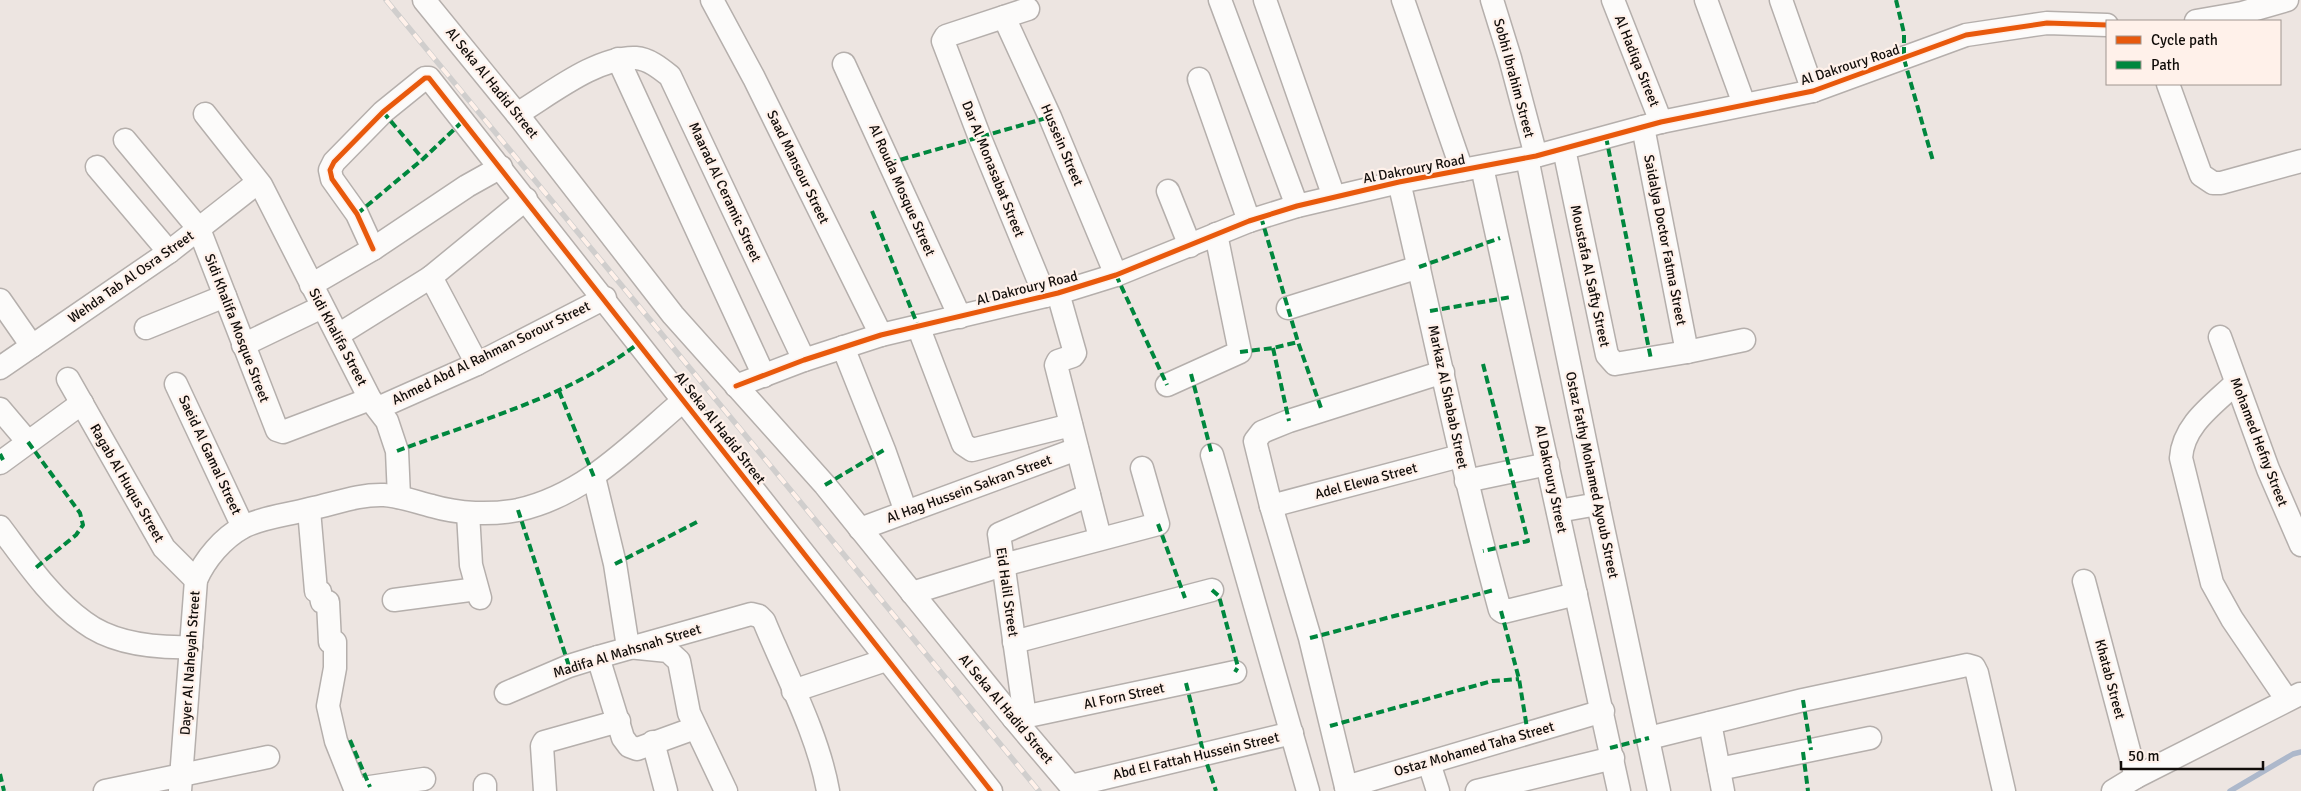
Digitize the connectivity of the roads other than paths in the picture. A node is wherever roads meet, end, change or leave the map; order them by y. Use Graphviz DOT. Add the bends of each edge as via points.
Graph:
graph roads {
  1 [pos="424,0"];
  2 [pos="712,0"];
  3 [pos="1220,0"];
  4 [pos="1265,0"];
  5 [pos="1404,0"];
  6 [pos="1492,0"];
  7 [pos="1613,0"];
  8 [pos="1706,0"];
  9 [pos="1781,0"];
  10 [pos="2287,0"];
  11 [pos="1028,9"];
  12 [pos="1004,16"];
  13 [pos="2202,20"];
  14 [pos="2106,25"];
  15 [pos="618,59"];
  16 [pos="844,64"];
  17 [pos="1199,79"];
  18 [pos="2168,85"];
  19 [pos="1812,91"];
  20 [pos="1744,104"];
  21 [pos="205,114"];
  22 [pos="517,114"];
  23 [pos="1652,125"];
  24 [pos="125,140"];
  25 [pos="1564,149"];
  26 [pos="1531,157"];
  27 [pos="2301,160"];
  28 [pos="97,167"];
  29 [pos="501,168"];
  30 [pos="1472,168"];
  31 [pos="1399,182"];
  32 [pos="257,183"];
  33 [pos="1168,191"];
  34 [pos="1334,197"];
  35 [pos="526,199"];
  36 [pos="1297,206"];
  37 [pos="1249,221"];
  38 [pos="199,229"];
  39 [pos="1216,234"];
  40 [pos="1190,246"];
  41 [pos="373,249"];
  42 [pos="169,252"];
  43 [pos="1420,267"];
  44 [pos="1116,275"];
  45 [pos="431,277"];
  46 [pos="311,285"];
  47 [pos="1052,294"];
  48 [pos="225,296"];
  49 [pos="605,298"];
  50 [pos="0,300"];
  51 [pos="322,307"];
  52 [pos="1288,308"];
  53 [pos="960,317"];
  54 [pos="918,326"];
  55 [pos="146,328"];
  56 [pos="338,335"];
  57 [pos="881,335"];
  58 [pos="2220,337"];
  59 [pos="1744,340"];
  60 [pos="243,345"];
  61 [pos="32,346"];
  62 [pos="843,346"];
  63 [pos="1688,352"];
  64 [pos="804,360"];
  65 [pos="477,364"];
  66 [pos="0,368"];
  67 [pos="1443,372"];
  68 [pos="764,376"];
  69 [pos="68,379"];
  70 [pos="2236,383"];
  71 [pos="176,384"];
  72 [pos="1167,385"];
  73 [pos="736,386"];
  74 [pos="684,400"];
  75 [pos="82,403"];
  76 [pos="374,404"];
  77 [pos="0,409"];
  78 [pos="1071,425"];
  79 [pos="275,428"];
  80 [pos="28,442"];
  81 [pos="1078,449"];
  82 [pos="1212,455"];
  83 [pos="1460,456"];
  84 [pos="0,463"];
  85 [pos="1548,464"];
  86 [pos="1142,468"];
  87 [pos="594,476"];
  88 [pos="1466,481"];
  89 [pos="1089,495"];
  90 [pos="399,497"];
  91 [pos="1598,504"];
  92 [pos="1271,506"];
  93 [pos="309,510"];
  94 [pos="1558,511"];
  95 [pos="906,512"];
  96 [pos="468,513"];
  97 [pos="0,527"];
  98 [pos="243,527"];
  99 [pos="860,529"];
  100 [pos="1100,538"];
  101 [pos="2301,545"];
  102 [pos="1003,565"];
  103 [pos="196,580"];
  104 [pos="2084,581"];
  105 [pos="1212,590"];
  106 [pos="912,593"];
  107 [pos="1576,594"];
  108 [pos="394,600"];
  109 [pos="1014,642"];
  110 [pos="191,647"];
  111 [pos="628,647"];
  112 [pos="598,657"];
  113 [pos="886,660"];
  114 [pos="1235,672"];
  115 [pos="793,690"];
  116 [pos="506,693"];
  117 [pos="2294,697"];
  118 [pos="1603,711"];
  119 [pos="1019,718"];
  120 [pos="619,721"];
  121 [pos="1710,723"];
  122 [pos="695,728"];
  123 [pos="1292,734"];
  124 [pos="1648,738"];
  125 [pos="1870,738"];
  126 [pos="653,742"];
  127 [pos="268,757"];
  128 [pos="1613,758"];
  129 [pos="1429,763"];
  130 [pos="1719,769"];
  131 [pos="2136,777"];
  132 [pos="181,783"];
  133 [pos="411,784"];
  134 [pos="1073,789"];
  135 [pos="1347,789"];
  136 [pos="105,791"];
  137 [pos="357,791"];
  138 [pos="545,791"];
  139 [pos="666,791"];
  140 [pos="726,791"];
  141 [pos="828,791"];
  142 [pos="991,791"];
  143 [pos="1308,791"];
  144 [pos="1438,791"];
  145 [pos="1477,791"];
  146 [pos="1619,791"];
  147 [pos="1660,791"];
  148 [pos="1723,791"];
  149 [pos="2004,791"];
  150 [pos="2113,791"];
  1 -- 22 [label="street, Al Seka Al Hadid Street"];
  2 -- 57 [label="street, Saad Mansour Street"];
  3 -- 36 [label="street"];
  4 -- 34 [label="street"];
  5 -- 30 [label="street, Al Dakroury Street"];
  6 -- 26 [label="street, Sobhi Ibrahim Street"];
  7 -- 23 [label="street, Al Hadiqa Street"];
  8 -- 20 [label="street"];
  9 -- 19 [label="street"];
  10 -- 13 [label="street"];
  11 -- 12 [label="street"];
  12 -- 44 [label="street, Hussein Street"];
  12 -- 47 [label="street, Dar Al Monasabat Street" via="946,36 943,41 980,138"];
  14 -- 19 [label="street, Al Dakroury Road" via="2047,23 1966,35"];
  15 -- 22 [label="street" via="592,69"];
  15 -- 64 [label="street, Maarad Al Ceramic Street" via="637,58 655,64 670,76"];
  15 -- 68 [label="street"];
  16 -- 53 [label="street, Al Rouda Mosque Street"];
  17 -- 37 [label="street"];
  18 -- 27 [label="street" via="2201,175 2206,180 2221,183"];
  19 -- 20 [label="street, Al Dakroury Road"];
  20 -- 23 [label="street, Al Dakroury Road"];
  21 -- 32 [label="street, Sidi Khalifa Street"];
  22 -- 73 [label="street, Al Seka Al Hadid Street" via="673,315"];
  23 -- 25 [label="street, Al Dakroury Road"];
  23 -- 63 [label="street, Saidalya Doctor Fatma Street"];
  24 -- 38 [label="street, Sidi Khalifa Mosque Street"];
  25 -- 26 [label="street, Al Dakroury Road"];
  25 -- 63 [label="street, Moustafa Al Safty Street" via="1607,355 1615,364"];
  26 -- 30 [label="street, Al Dakroury Road"];
  26 -- 91 [label="street, Ostaz Fathy Mohamed Ayoub Street"];
  28 -- 42 [label="street"];
  29 -- 35 [label="street, Al Seka Al Hadid Street"];
  29 -- 41 [label="street" via="467,186"];
  29 -- 41 [label="street, Al Seka Al Hadid Street" via="430,78 425,78 383,112 330,170 332,179 357,214"];
  30 -- 31 [label="street, Al Dakroury Road"];
  30 -- 85 [label="street, Al Dakroury Street"];
  31 -- 34 [label="street, Al Dakroury Road"];
  31 -- 43 [label="street, Markaz Al Shabab Street"];
  32 -- 38 [label="street, Wehda Tab Al Osra Street"];
  32 -- 46 [label="street, Sidi Khalifa Street" via="261,185"];
  33 -- 40 [label="street"];
  34 -- 36 [label="street, Al Dakroury Road"];
  35 -- 45 [label="street"];
  35 -- 49 [label="street, Al Seka Al Hadid Street"];
  36 -- 37 [label="street, Al Dakroury Road"];
  37 -- 39 [label="street, Al Dakroury Road"];
  38 -- 42 [label="street, Wehda Tab Al Osra Street"];
  38 -- 48 [label="street, Sidi Khalifa Mosque Street"];
  39 -- 40 [label="street, Al Dakroury Road"];
  39 -- 72 [label="street" via="1240,352"];
  40 -- 44 [label="street, Al Dakroury Road"];
  41 -- 46 [label="street"];
  42 -- 61 [label="street, Wehda Tab Al Osra Street"];
  43 -- 52 [label="street"];
  43 -- 67 [label="street, Markaz Al Shabab Street"];
  44 -- 47 [label="street, Al Dakroury Road"];
  45 -- 56 [label="street"];
  45 -- 65 [label="street"];
  46 -- 51 [label="street, Sidi Khalifa Street"];
  47 -- 53 [label="street, Al Dakroury Road"];
  47 -- 78 [label="street, Dar Al Monasabat Street" via="1075,353 1056,364"];
  48 -- 55 [label="street"];
  48 -- 60 [label="street, Sidi Khalifa Mosque Street"];
  49 -- 65 [label="street, Ahmed Abd Al Rahman Sorour Street"];
  49 -- 74 [label="street, Al Seka Al Hadid Street"];
  50 -- 61 [label="street"];
  51 -- 56 [label="street, Sidi Khalifa Street"];
  51 -- 60 [label="street"];
  53 -- 54 [label="street, Al Dakroury Road"];
  54 -- 57 [label="street, Al Dakroury Road"];
  54 -- 78 [label="street" via="966,448 972,450"];
  56 -- 76 [label="street, Sidi Khalifa Street"];
  57 -- 62 [label="street, Al Dakroury Road"];
  58 -- 70 [label="street, Mohamed Hefny Street"];
  59 -- 63 [label="street"];
  60 -- 79 [label="street, Sidi Khalifa Mosque Street"];
  61 -- 66 [label="street, Wehda Tab Al Osra Street"];
  62 -- 64 [label="street, Al Dakroury Road"];
  62 -- 95 [label="street"];
  64 -- 68 [label="street, Al Dakroury Road"];
  65 -- 76 [label="street, Ahmed Abd Al Rahman Sorour Street"];
  67 -- 83 [label="street, Markaz Al Shabab Street"];
  67 -- 92 [label="street" via="1262,432 1256,441"];
  68 -- 73 [label="street, Al Dakroury Road"];
  69 -- 75 [label="street, Ragab Al Huqus Street"];
  70 -- 101 [label="street, Mohamed Hefny Street"];
  70 -- 117 [label="street" via="2192,426 2182,446 2181,458 2212,583 2232,619"];
  71 -- 98 [label="street, Saeid Al Gamal Street"];
  73 -- 99 [label="street, Al Seka Al Hadid Street"];
  74 -- 87 [label="street, Dayer Al Naheyah Street"];
  74 -- 113 [label="street, Al Seka Al Hadid Street"];
  75 -- 80 [label="street"];
  75 -- 103 [label="street, Ragab Al Huqus Street" via="164,548"];
  76 -- 79 [label="street, Ahmed Abd Al Rahman Sorour Street" via="283,432"];
  76 -- 90 [label="street, Sidi Khalifa Street" via="387,421 397,451"];
  77 -- 80 [label="street"];
  78 -- 81 [label="street"];
  80 -- 84 [label="street"];
  81 -- 89 [label="street"];
  81 -- 95 [label="street, Al Hag Hussein Sakran Street"];
  82 -- 123 [label="street"];
  83 -- 88 [label="street, Markaz Al Shabab Street"];
  83 -- 92 [label="street, Adel Elewa Street"];
  85 -- 88 [label="street"];
  85 -- 94 [label="street, Al Dakroury Street"];
  86 -- 100 [label="street" via="1158,524"];
  87 -- 96 [label="street, Dayer Al Naheyah Street" via="560,496 518,510"];
  87 -- 111 [label="street" via="615,564"];
  88 -- 107 [label="street, Markaz Al Shabab Street" via="1501,612"];
  89 -- 100 [label="street"];
  89 -- 102 [label="street, Eid Halil Street" via="1000,532"];
  90 -- 93 [label="street, Dayer Al Naheyah Street" via="365,496"];
  90 -- 96 [label="street, Dayer Al Naheyah Street"];
  91 -- 94 [label="street"];
  91 -- 124 [label="street, Ostaz Fathy Mohamed Ayoub Street"];
  92 -- 135 [label="street" via="1310,638"];
  93 -- 98 [label="street, Dayer Al Naheyah Street"];
  93 -- 137 [label="street" via="316,592 320,592 322,602 328,602 330,642 335,642 335,668 328,706 336,741"];
  94 -- 107 [label="street, Al Dakroury Street"];
  95 -- 99 [label="street, Al Hag Hussein Sakran Street"];
  96 -- 108 [label="street" via="471,565 478,594"];
  97 -- 110 [label="street" via="58,599 84,623 116,638 167,648"];
  98 -- 103 [label="street, Dayer Al Naheyah Street" via="202,564"];
  99 -- 106 [label="street, Al Seka Al Hadid Street"];
  100 -- 102 [label="street"];
  102 -- 106 [label="street"];
  102 -- 109 [label="street, Eid Halil Street"];
  103 -- 110 [label="street, Dayer Al Naheyah Street"];
  104 -- 131 [label="street, Khatab Street"];
  105 -- 109 [label="street"];
  106 -- 119 [label="street, Al Seka Al Hadid Street"];
  107 -- 118 [label="street, Al Dakroury Street"];
  109 -- 119 [label="street, Eid Halil Street"];
  110 -- 132 [label="street, Dayer Al Naheyah Street"];
  111 -- 112 [label="street, Madifa Al Mahsnah Street"];
  111 -- 115 [label="street, Madifa Al Mahsnah Street" via="751,614 759,616"];
  111 -- 122 [label="street" via="668,651 675,655 682,668 685,696"];
  112 -- 116 [label="street, Madifa Al Mahsnah Street"];
  112 -- 120 [label="street"];
  113 -- 115 [label="street"];
  113 -- 142 [label="street, Al Seka Al Hadid Street"];
  114 -- 119 [label="street, Al Forn Street"];
  115 -- 141 [label="street" via="810,729"];
  117 -- 131 [label="street"];
  118 -- 128 [label="street, Al Dakroury Street"];
  118 -- 129 [label="street, Ostaz Mohamed Taha Street"];
  119 -- 134 [label="street, Al Seka Al Hadid Street"];
  120 -- 126 [label="street" via="623,738 629,746 637,749"];
  120 -- 138 [label="street" via="544,742"];
  121 -- 124 [label="street"];
  121 -- 130 [label="street"];
  121 -- 149 [label="street" via="1803,700 1974,667"];
  122 -- 126 [label="street"];
  122 -- 140 [label="street"];
  123 -- 134 [label="street, Abd El Fattah Hussein Street"];
  123 -- 143 [label="street"];
  124 -- 147 [label="street, Ostaz Fathy Mohamed Ayoub Street"];
  125 -- 130 [label="street"];
  126 -- 139 [label="street"];
  127 -- 132 [label="street"];
  128 -- 145 [label="street"];
  128 -- 146 [label="street, Al Dakroury Street"];
  129 -- 135 [label="street, Ostaz Mohamed Taha Street"];
  129 -- 144 [label="street"];
  130 -- 148 [label="street"];
  131 -- 150 [label="street"];
  132 -- 136 [label="street"];
  133 -- 137 [label="street"];
}
